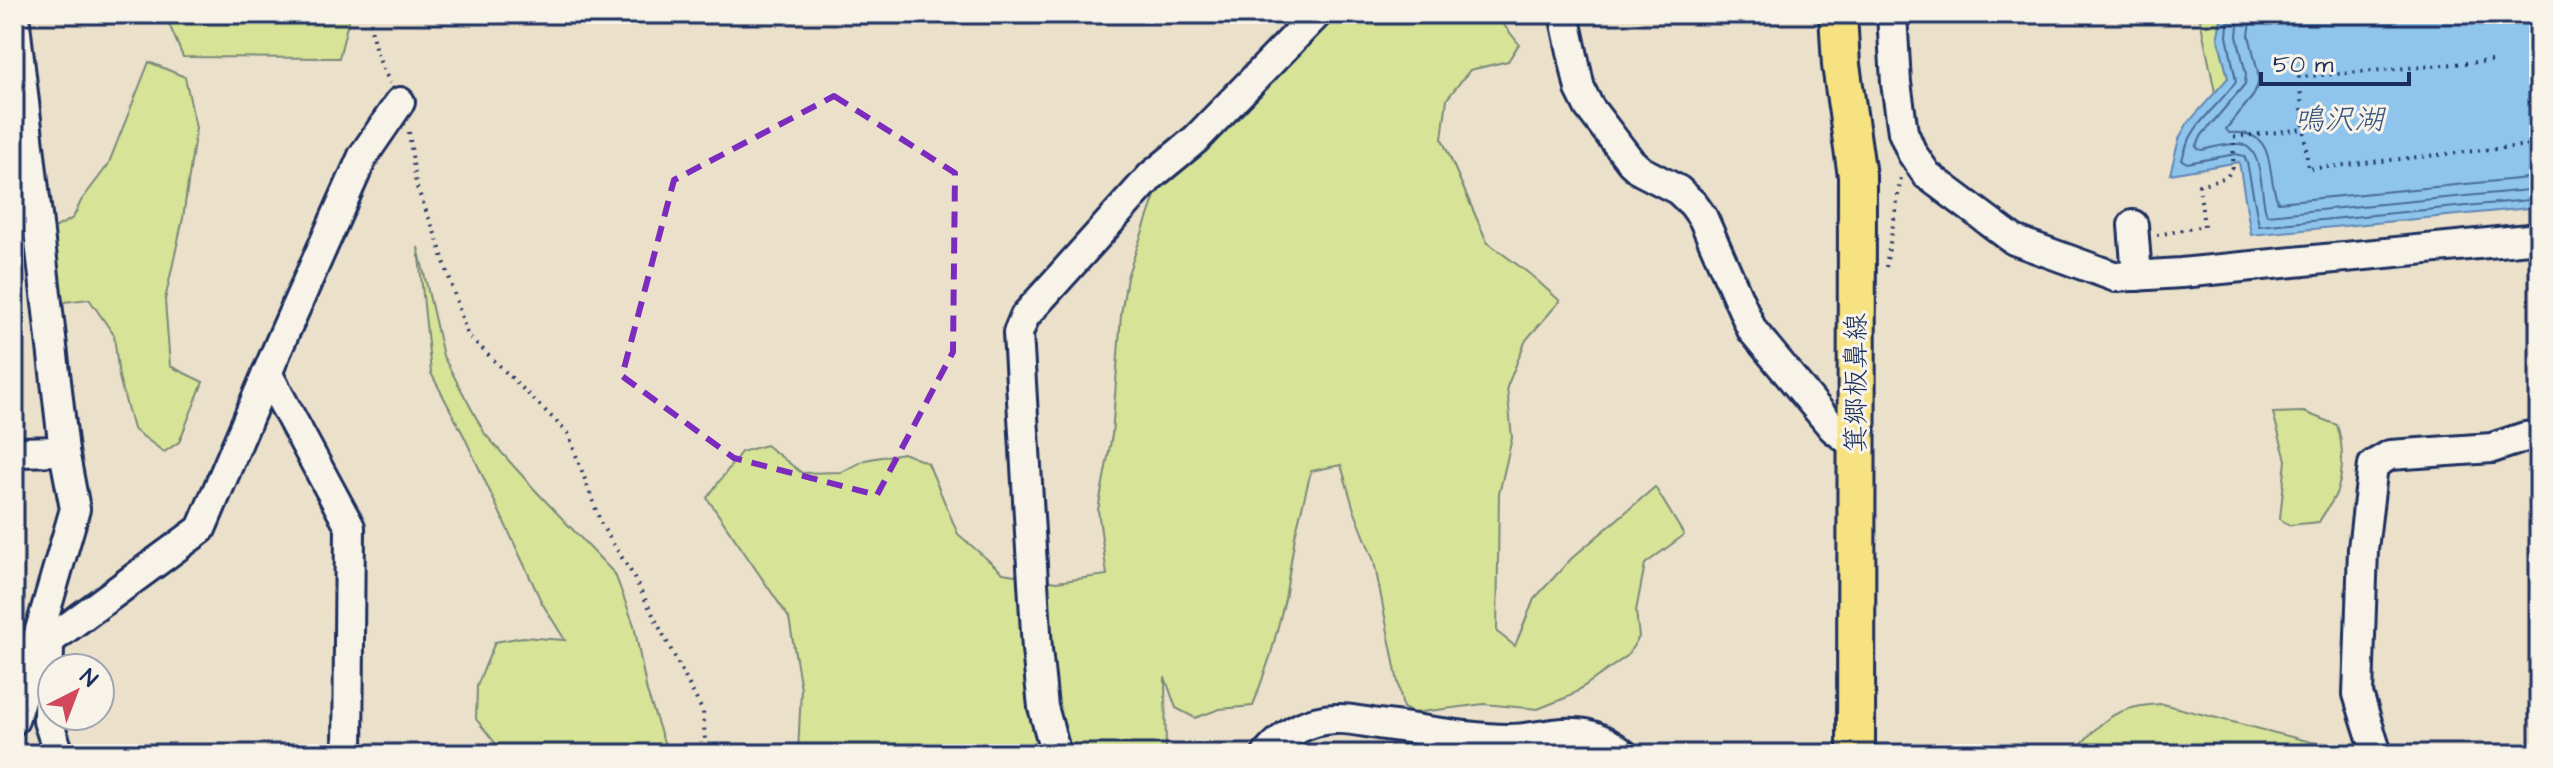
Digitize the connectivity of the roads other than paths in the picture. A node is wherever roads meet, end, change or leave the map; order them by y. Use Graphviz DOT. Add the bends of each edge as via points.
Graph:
graph roads {
  1 [pos="1317,14"];
  2 [pos="1564,14"];
  3 [pos="1838,14"];
  4 [pos="1892,14"];
  5 [pos="14,15"];
  6 [pos="18,83"];
  7 [pos="400,102"];
  8 [pos="2134,232"];
  9 [pos="2539,238"];
  10 [pos="2137,276"];
  11 [pos="267,373"];
  12 [pos="2539,435"];
  13 [pos="1856,446"];
  14 [pos="64,451"];
  15 [pos="14,452"];
  16 [pos="44,634"];
  17 [pos="14,720"];
  18 [pos="59,754"];
  19 [pos="348,754"];
  20 [pos="1056,754"];
  21 [pos="1267,754"];
  22 [pos="1623,754"];
  23 [pos="1856,754"];
  24 [pos="2377,754"];
  1 -- 20 [label="street" via="1196,139 1151,176 1025,316 1018,333 1037,649 1043,707"];
  2 -- 13 [label="street" via="1580,89 1589,107 1631,162 1693,204 1752,330 1833,428"];
  3 -- 13 [label="main road, 箕郷板鼻線" via="1857,176"];
  4 -- 10 [label="street" via="1903,132 1927,175 2014,240 2116,277"];
  5 -- 6 [label="street"];
  6 -- 14 [label="street"];
  7 -- 11 [label="street" via="363,156"];
  8 -- 10 [label="street"];
  9 -- 10 [label="street"];
  11 -- 16 [label="street" via="201,529"];
  11 -- 19 [label="street" via="350,527"];
  12 -- 24 [label="street" via="2492,448 2390,455 2373,465 2363,549 2358,694"];
  13 -- 23 [label="main road, 箕郷板鼻線"];
  14 -- 15 [label="street"];
  14 -- 16 [label="street" via="75,509"];
  16 -- 17 [label="street"];
  16 -- 18 [label="street" via="48,721"];
  21 -- 22 [label="street" via="1295,729 1337,718 1509,740 1576,733 1606,742"];
}
